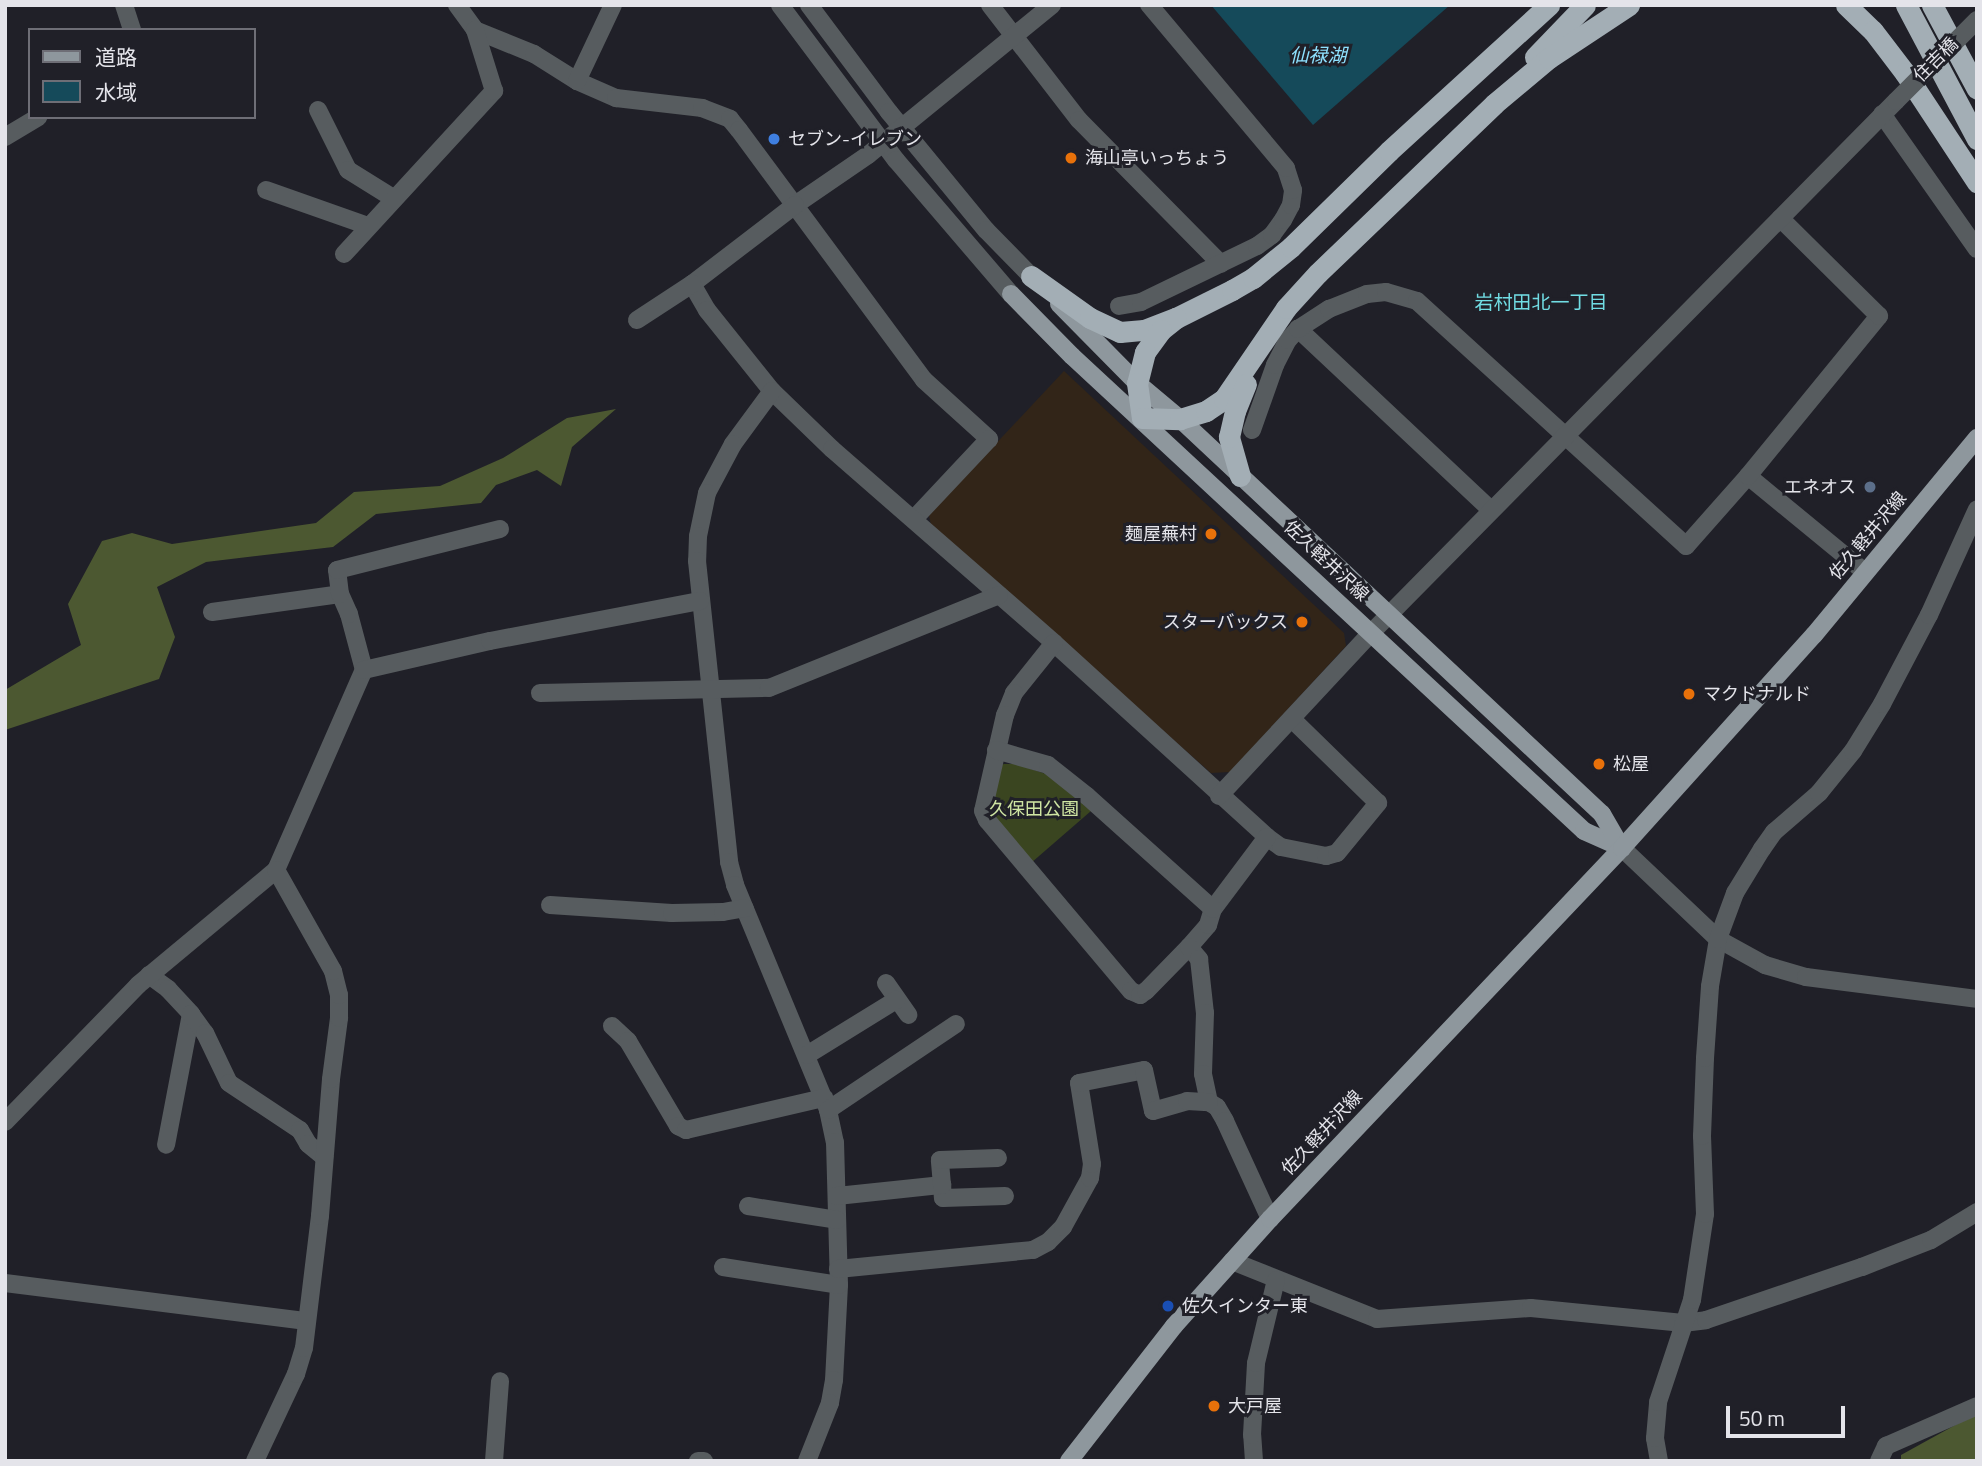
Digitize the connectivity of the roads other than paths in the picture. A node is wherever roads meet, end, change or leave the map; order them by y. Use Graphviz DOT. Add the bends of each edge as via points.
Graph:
graph roads {
  1 [pos="124,5"];
  2 [pos="457,5"];
  3 [pos="613,5"];
  4 [pos="780,5"];
  5 [pos="808,5"];
  6 [pos="990,5"];
  7 [pos="1052,5"];
  8 [pos="1149,5"];
  9 [pos="1585,5"];
  10 [pos="1629,5"];
  11 [pos="1846,5"];
  12 [pos="1906,5"];
  13 [pos="1933,5"];
  14 [pos="1545,8"];
  15 [pos="1977,20"];
  16 [pos="131,28"];
  17 [pos="475,30"];
  18 [pos="1013,38"];
  19 [pos="577,81"];
  20 [pos="1977,89"];
  21 [pos="1494,104"];
  22 [pos="318,110"];
  23 [pos="1882,114"];
  24 [pos="35,119"];
  25 [pos="902,127"];
  26 [pos="5,137"];
  27 [pos="1977,139"];
  28 [pos="883,143"];
  29 [pos="1977,182"];
  30 [pos="278,188"];
  31 [pos="393,198"];
  32 [pos="794,205"];
  33 [pos="1780,218"];
  34 [pos="368,226"];
  35 [pos="1977,249"];
  36 [pos="344,254"];
  37 [pos="1221,264"];
  38 [pos="1031,275"];
  39 [pos="692,284"];
  40 [pos="1011,294"];
  41 [pos="1119,306"];
  42 [pos="1176,318"];
  43 [pos="637,320"];
  44 [pos="1271,328"];
  45 [pos="1298,329"];
  46 [pos="1137,383"];
  47 [pos="772,391"];
  48 [pos="1142,418"];
  49 [pos="1180,419"];
  50 [pos="1252,430"];
  51 [pos="1565,435"];
  52 [pos="1974,446"];
  53 [pos="1240,476"];
  54 [pos="1748,476"];
  55 [pos="1977,509"];
  56 [pos="1491,510"];
  57 [pos="914,519"];
  58 [pos="500,530"];
  59 [pos="1864,572"];
  60 [pos="340,594"];
  61 [pos="999,595"];
  62 [pos="700,601"];
  63 [pos="212,611"];
  64 [pos="1390,614"];
  65 [pos="1372,632"];
  66 [pos="1054,643"];
  67 [pos="364,670"];
  68 [pos="709,690"];
  69 [pos="540,693"];
  70 [pos="1292,719"];
  71 [pos="996,750"];
  72 [pos="1219,796"];
  73 [pos="1267,837"];
  74 [pos="1622,848"];
  75 [pos="276,870"];
  76 [pos="550,905"];
  77 [pos="745,908"];
  78 [pos="1213,909"];
  79 [pos="1718,939"];
  80 [pos="1189,947"];
  81 [pos="149,975"];
  82 [pos="886,983"];
  83 [pos="1977,999"];
  84 [pos="896,1000"];
  85 [pos="191,1013"];
  86 [pos="908,1014"];
  87 [pos="956,1024"];
  88 [pos="612,1026"];
  89 [pos="807,1055"];
  90 [pos="1209,1102"];
  91 [pos="826,1104"];
  92 [pos="5,1122"];
  93 [pos="166,1145"];
  94 [pos="324,1157"];
  95 [pos="998,1158"];
  96 [pos="942,1185"];
  97 [pos="837,1196"];
  98 [pos="1005,1196"];
  99 [pos="748,1206"];
  100 [pos="1977,1212"];
  101 [pos="1270,1219"];
  102 [pos="837,1220"];
  103 [pos="1232,1261"];
  104 [pos="723,1267"];
  105 [pos="838,1277"];
  106 [pos="1276,1280"];
  107 [pos="5,1283"];
  108 [pos="307,1321"];
  109 [pos="1682,1323"];
  110 [pos="500,1381"];
  111 [pos="1977,1406"];
  112 [pos="255,1461"];
  113 [pos="494,1461"];
  114 [pos="698,1461"];
  115 [pos="704,1461"];
  116 [pos="807,1461"];
  117 [pos="1069,1461"];
  118 [pos="1254,1461"];
  119 [pos="1659,1461"];
  120 [pos="1879,1461"];
  1 -- 16 [label="street"];
  2 -- 17 [label="street"];
  3 -- 19 [label="street"];
  4 -- 28 [label="street"];
  5 -- 25 [label="street"];
  6 -- 18 [label="street"];
  7 -- 18 [label="street"];
  8 -- 37 [label="street" via="1292,177 1291,205 1272,235"];
  9 -- 21 [label="highway"];
  10 -- 21 [label="highway" via="1549,58"];
  11 -- 29 [label="highway" via="1905,73"];
  12 -- 27 [label="highway"];
  13 -- 20 [label="highway"];
  14 -- 42 [label="highway" via="1273,263"];
  15 -- 23 [label="street, 住吉橋, bridge"];
  17 -- 19 [label="street" via="534,54"];
  17 -- 31 [label="street" via="494,91"];
  18 -- 25 [label="street"];
  18 -- 37 [label="street" via="1101,144"];
  19 -- 32 [label="street" via="616,98 702,108 730,119"];
  21 -- 44 [label="highway" via="1300,291"];
  22 -- 31 [label="street" via="348,170"];
  23 -- 33 [label="street, 住吉橋"];
  23 -- 35 [label="street"];
  24 -- 26 [label="street"];
  25 -- 28 [label="street"];
  25 -- 38 [label="street" via="986,230"];
  28 -- 32 [label="street"];
  28 -- 40 [label="street"];
  30 -- 34 [label="street"];
  31 -- 34 [label="street"];
  32 -- 39 [label="street"];
  32 -- 57 [label="street" via="924,380 989,439"];
  33 -- 51 [label="street, 住吉橋"];
  33 -- 54 [label="street" via="1879,316"];
  34 -- 36 [label="street"];
  37 -- 41 [label="street" via="1141,302"];
  38 -- 42 [label="highway" via="1111,330 1144,330"];
  38 -- 46 [label="main road, 佐久軽井沢線"];
  39 -- 43 [label="street"];
  39 -- 47 [label="street"];
  40 -- 48 [label="main road, 佐久軽井沢線"];
  42 -- 46 [label="highway" via="1151,341"];
  44 -- 49 [label="highway" via="1224,399"];
  44 -- 53 [label="highway" via="1231,425 1230,449"];
  45 -- 50 [label="street" via="1275,365"];
  45 -- 51 [label="street" via="1329,309 1367,295 1386,292 1417,300"];
  45 -- 56 [label="street"];
  46 -- 48 [label="highway"];
  46 -- 49 [label="main road, 佐久軽井沢線"];
  47 -- 57 [label="street"];
  47 -- 62 [label="street" via="733,444 707,493 698,536"];
  48 -- 49 [label="highway"];
  48 -- 65 [label="main road, 佐久軽井沢線"];
  49 -- 53 [label="main road, 佐久軽井沢線"];
  51 -- 54 [label="street" via="1686,546"];
  51 -- 56 [label="street, 住吉橋"];
  52 -- 59 [label="main road, 佐久軽井沢線"];
  53 -- 64 [label="main road, 佐久軽井沢線"];
  54 -- 59 [label="street"];
  55 -- 79 [label="street" via="1882,704 1819,793 1774,832 1762,849 1735,892"];
  56 -- 64 [label="street, 住吉橋"];
  57 -- 61 [label="street"];
  58 -- 60 [label="street" via="337,570"];
  59 -- 74 [label="main road, 佐久軽井沢線" via="1814,635"];
  60 -- 63 [label="street"];
  60 -- 67 [label="street"];
  61 -- 66 [label="street"];
  61 -- 68 [label="street" via="769,688"];
  62 -- 67 [label="street"];
  62 -- 68 [label="street"];
  64 -- 65 [label="street, 住吉橋"];
  64 -- 74 [label="main road, 佐久軽井沢線" via="1602,814"];
  65 -- 70 [label="street, 住吉橋"];
  65 -- 74 [label="main road, 佐久軽井沢線" via="1584,831"];
  66 -- 71 [label="street" via="1014,693"];
  66 -- 72 [label="street"];
  67 -- 75 [label="street"];
  68 -- 69 [label="street"];
  68 -- 77 [label="street" via="724,835"];
  70 -- 72 [label="street, 住吉橋"];
  70 -- 73 [label="street" via="1378,803 1337,853 1326,856 1281,846"];
  71 -- 78 [label="street" via="1048,765"];
  71 -- 80 [label="street" via="984,798 987,820 1131,991 1140,995 1146,991"];
  72 -- 73 [label="street"];
  73 -- 78 [label="street"];
  74 -- 79 [label="street"];
  74 -- 101 [label="main road, 佐久軽井沢線"];
  75 -- 81 [label="street"];
  75 -- 94 [label="street" via="337,981 339,1018"];
  76 -- 77 [label="street" via="672,913"];
  77 -- 89 [label="street"];
  78 -- 80 [label="street" via="1208,925"];
  79 -- 83 [label="street" via="1765,965 1806,978"];
  79 -- 109 [label="street" via="1705,1058 1705,1214 1692,1300"];
  80 -- 90 [label="street" via="1199,959 1205,1013 1203,1074"];
  81 -- 85 [label="street"];
  81 -- 92 [label="street"];
  82 -- 84 [label="street"];
  84 -- 86 [label="street"];
  84 -- 89 [label="street"];
  85 -- 93 [label="street"];
  85 -- 94 [label="street" via="229,1083 300,1130"];
  87 -- 91 [label="street"];
  88 -- 91 [label="street" via="628,1041 678,1126 686,1130"];
  89 -- 91 [label="street"];
  90 -- 101 [label="street" via="1225,1121"];
  90 -- 105 [label="street" via="1187,1101 1153,1111 1144,1069 1079,1083 1092,1164 1090,1178 1063,1227 1048,1242 1033,1250"];
  91 -- 97 [label="street" via="835,1142"];
  94 -- 108 [label="street"];
  95 -- 96 [label="street" via="940,1160"];
  96 -- 97 [label="street"];
  96 -- 98 [label="street" via="943,1198"];
  97 -- 102 [label="street"];
  99 -- 102 [label="street"];
  100 -- 109 [label="street" via="1931,1240 1874,1262 1706,1320"];
  101 -- 103 [label="main road, 佐久軽井沢線"];
  102 -- 105 [label="street"];
  103 -- 106 [label="street"];
  103 -- 117 [label="main road, 佐久軽井沢線" via="1132,1376"];
  104 -- 105 [label="street"];
  105 -- 116 [label="street" via="834,1380"];
  106 -- 109 [label="street" via="1377,1319 1531,1308"];
  106 -- 118 [label="street" via="1256,1363"];
  107 -- 108 [label="street"];
  108 -- 112 [label="street" via="296,1374"];
  109 -- 119 [label="street" via="1658,1402 1655,1438"];
  110 -- 113 [label="street"];
  111 -- 120 [label="street" via="1886,1446"];
  114 -- 115 [label="street"];
}
